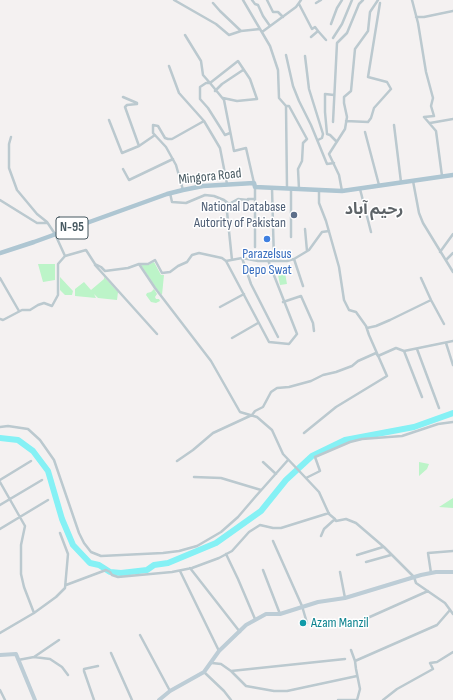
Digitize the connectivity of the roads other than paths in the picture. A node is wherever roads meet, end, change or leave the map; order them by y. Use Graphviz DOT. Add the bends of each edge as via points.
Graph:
graph roads {
  1 [pos="174,0"];
  2 [pos="243,0"];
  3 [pos="252,0"];
  4 [pos="267,0"];
  5 [pos="301,0"];
  6 [pos="320,0"];
  7 [pos="341,0"];
  8 [pos="352,0"];
  9 [pos="363,0"];
  10 [pos="378,0"];
  11 [pos="412,0"];
  12 [pos="316,2"];
  13 [pos="213,3"];
  14 [pos="380,3"];
  15 [pos="299,4"];
  16 [pos="453,11"];
  17 [pos="283,17"];
  18 [pos="416,17"];
  19 [pos="331,24"];
  20 [pos="270,26"];
  21 [pos="260,29"];
  22 [pos="241,31"];
  23 [pos="318,31"];
  24 [pos="262,32"];
  25 [pos="185,35"];
  26 [pos="310,37"];
  27 [pos="333,38"];
  28 [pos="326,40"];
  29 [pos="286,56"];
  30 [pos="305,56"];
  31 [pos="169,66"];
  32 [pos="243,70"];
  33 [pos="210,83"];
  34 [pos="215,91"];
  35 [pos="334,95"];
  36 [pos="123,97"];
  37 [pos="222,98"];
  38 [pos="286,106"];
  39 [pos="453,119"];
  40 [pos="109,120"];
  41 [pos="204,121"];
  42 [pos="346,121"];
  43 [pos="333,122"];
  44 [pos="430,123"];
  45 [pos="394,125"];
  46 [pos="365,132"];
  47 [pos="230,133"];
  48 [pos="155,135"];
  49 [pos="11,137"];
  50 [pos="318,140"];
  51 [pos="336,141"];
  52 [pos="139,146"];
  53 [pos="173,159"];
  54 [pos="334,163"];
  55 [pos="123,169"];
  56 [pos="453,175"];
  57 [pos="442,177"];
  58 [pos="413,181"];
  59 [pos="401,183"];
  60 [pos="227,184"];
  61 [pos="254,185"];
  62 [pos="379,186"];
  63 [pos="272,188"];
  64 [pos="360,188"];
  65 [pos="289,189"];
  66 [pos="183,190"];
  67 [pos="299,190"];
  68 [pos="320,190"];
  69 [pos="342,191"];
  70 [pos="170,193"];
  71 [pos="254,199"];
  72 [pos="0,200"];
  73 [pos="226,201"];
  74 [pos="48,223"];
  75 [pos="305,229"];
  76 [pos="329,231"];
  77 [pos="371,232"];
  78 [pos="55,234"];
  79 [pos="453,234"];
  80 [pos="291,237"];
  81 [pos="255,247"];
  82 [pos="307,252"];
  83 [pos="440,252"];
  84 [pos="0,253"];
  85 [pos="453,253"];
  86 [pos="65,256"];
  87 [pos="242,258"];
  88 [pos="294,259"];
  89 [pos="226,260"];
  90 [pos="232,260"];
  91 [pos="268,260"];
  92 [pos="446,260"];
  93 [pos="274,261"];
  94 [pos="95,264"];
  95 [pos="139,264"];
  96 [pos="453,272"];
  97 [pos="0,278"];
  98 [pos="421,278"];
  99 [pos="303,286"];
  100 [pos="244,294"];
  101 [pos="431,300"];
  102 [pos="283,302"];
  103 [pos="220,307"];
  104 [pos="19,311"];
  105 [pos="0,319"];
  106 [pos="258,323"];
  107 [pos="444,324"];
  108 [pos="367,328"];
  109 [pos="314,331"];
  110 [pos="157,334"];
  111 [pos="278,337"];
  112 [pos="232,338"];
  113 [pos="453,341"];
  114 [pos="446,343"];
  115 [pos="417,349"];
  116 [pos="404,351"];
  117 [pos="378,356"];
  118 [pos="453,365"];
  119 [pos="422,397"];
  120 [pos="439,408"];
  121 [pos="252,415"];
  122 [pos="453,422"];
  123 [pos="0,427"];
  124 [pos="304,433"];
  125 [pos="31,461"];
  126 [pos="177,461"];
  127 [pos="289,461"];
  128 [pos="263,462"];
  129 [pos="276,474"];
  130 [pos="194,477"];
  131 [pos="306,478"];
  132 [pos="42,480"];
  133 [pos="0,481"];
  134 [pos="261,490"];
  135 [pos="10,499"];
  136 [pos="48,500"];
  137 [pos="0,504"];
  138 [pos="329,513"];
  139 [pos="20,517"];
  140 [pos="335,520"];
  141 [pos="0,529"];
  142 [pos="60,533"];
  143 [pos="321,536"];
  144 [pos="273,541"];
  145 [pos="384,547"];
  146 [pos="453,551"];
  147 [pos="226,554"];
  148 [pos="357,555"];
  149 [pos="391,555"];
  150 [pos="366,562"];
  151 [pos="190,568"];
  152 [pos="180,570"];
  153 [pos="263,570"];
  154 [pos="340,572"];
  155 [pos="453,572"];
  156 [pos="431,573"];
  157 [pos="414,577"];
  158 [pos="66,585"];
  159 [pos="428,591"];
  160 [pos="345,598"];
  161 [pos="302,606"];
  162 [pos="450,610"];
  163 [pos="34,613"];
  164 [pos="280,614"];
  165 [pos="453,614"];
  166 [pos="255,620"];
  167 [pos="363,620"];
  168 [pos="307,623"];
  169 [pos="240,632"];
  170 [pos="0,633"];
  171 [pos="140,635"];
  172 [pos="59,640"];
  173 [pos="351,650"];
  174 [pos="219,651"];
  175 [pos="453,652"];
  176 [pos="111,653"];
  177 [pos="0,655"];
  178 [pos="34,657"];
  179 [pos="345,659"];
  180 [pos="18,660"];
  181 [pos="355,662"];
  182 [pos="212,663"];
  183 [pos="98,666"];
  184 [pos="231,671"];
  185 [pos="204,672"];
  186 [pos="68,675"];
  187 [pos="357,676"];
  188 [pos="0,690"];
  189 [pos="170,691"];
  190 [pos="4,700"];
  191 [pos="35,700"];
  192 [pos="94,700"];
  193 [pos="132,700"];
  194 [pos="159,700"];
  195 [pos="231,700"];
  196 [pos="338,700"];
  197 [pos="357,700"];
  198 [pos="383,700"];
  1 -- 22 [label="street" via="216,24 229,35"];
  2 -- 21 [label="street"];
  3 -- 20 [label="street" via="258,5"];
  4 -- 17 [label="street" via="273,12 278,12"];
  5 -- 15 [label="street"];
  6 -- 12 [label="street"];
  7 -- 19 [label="street"];
  8 -- 27 [label="street"];
  9 -- 35 [label="street" via="347,33 337,43"];
  10 -- 42 [label="street" via="370,12 368,31 355,49 350,91 344,97"];
  11 -- 18 [label="street"];
  13 -- 22 [label="street"];
  14 -- 42 [label="street" via="368,77 387,82 391,89 378,102 368,122"];
  15 -- 17 [label="street"];
  15 -- 23 [label="street" via="312,29 315,27"];
  16 -- 18 [label="street"];
  17 -- 20 [label="street"];
  18 -- 44 [label="street" via="433,98 431,106 434,116 424,117"];
  20 -- 24 [label="street"];
  21 -- 22 [label="street"];
  21 -- 24 [label="street"];
  23 -- 26 [label="street"];
  23 -- 28 [label="street"];
  24 -- 38 [label="street" via="278,70 279,98"];
  25 -- 33 [label="street" via="200,61 203,74"];
  29 -- 50 [label="street" via="293,86"];
  30 -- 50 [label="street" via="309,89 323,134"];
  31 -- 41 [label="street" via="179,93"];
  32 -- 33 [label="street" via="238,62"];
  32 -- 34 [label="street"];
  32 -- 37 [label="street" via="250,79 257,99 237,101"];
  33 -- 34 [label="street"];
  33 -- 47 [label="street" via="200,87 200,100 225,135"];
  34 -- 37 [label="street"];
  35 -- 43 [label="street"];
  35 -- 51 [label="street" via="325,94 325,112 327,134"];
  36 -- 52 [label="street" via="137,103 126,107"];
  37 -- 47 [label="street"];
  38 -- 65 [label="street"];
  38 -- 67 [label="street" via="289,106 307,139 303,143 302,161 298,169"];
  39 -- 44 [label="street"];
  40 -- 52 [label="street" via="122,153"];
  41 -- 48 [label="street" via="172,139 165,138 158,126 153,125"];
  41 -- 60 [label="street" via="220,148"];
  42 -- 51 [label="street" via="345,129"];
  44 -- 57 [label="street" via="436,130"];
  45 -- 59 [label="street"];
  46 -- 62 [label="street"];
  47 -- 61 [label="street" via="234,151 246,148"];
  48 -- 52 [label="street"];
  48 -- 53 [label="street"];
  49 -- 74 [label="street" via="9,168 17,190"];
  50 -- 54 [label="street" via="327,164"];
  51 -- 54 [label="street" via="329,154"];
  53 -- 55 [label="street" via="129,180"];
  53 -- 66 [label="street"];
  54 -- 69 [label="street"];
  56 -- 57 [label="main road, Mingora Road / N-95"];
  57 -- 58 [label="main road, Mingora Road / N-95"];
  58 -- 59 [label="main road, Mingora Road / N-95"];
  58 -- 83 [label="street" via="419,213"];
  59 -- 62 [label="main road, Mingora Road / N-95"];
  60 -- 61 [label="main road, Mingora Road / N-95"];
  60 -- 66 [label="main road, Mingora Road / N-95"];
  61 -- 63 [label="main road, Mingora Road / N-95"];
  61 -- 71 [label="street"];
  62 -- 64 [label="main road, Mingora Road / N-95"];
  63 -- 65 [label="main road, Mingora Road / N-95"];
  63 -- 93 [label="street"];
  64 -- 69 [label="main road, Mingora Road / N-95"];
  64 -- 77 [label="street"];
  65 -- 67 [label="main road, Mingora Road / N-95"];
  65 -- 80 [label="street"];
  66 -- 70 [label="main road, Mingora Road / N-95"];
  67 -- 68 [label="main road, Mingora Road / N-95"];
  68 -- 69 [label="main road, Mingora Road / N-95"];
  68 -- 76 [label="street" via="320,203"];
  70 -- 73 [label="street" via="172,202 186,203 205,195"];
  70 -- 78 [label="main road, Mingora Road / N-95"];
  71 -- 73 [label="street" via="238,200 229,204"];
  71 -- 81 [label="street"];
  72 -- 74 [label="street" via="37,223"];
  73 -- 90 [label="street"];
  74 -- 78 [label="street"];
  75 -- 82 [label="street"];
  76 -- 82 [label="street" via="322,232"];
  76 -- 108 [label="street" via="339,267 344,300 349,310 356,312"];
  78 -- 84 [label="main road, Mingora Road / N-95"];
  78 -- 86 [label="street"];
  79 -- 83 [label="street"];
  82 -- 88 [label="street"];
  83 -- 92 [label="street"];
  85 -- 92 [label="street"];
  86 -- 94 [label="street" via="86,250"];
  86 -- 104 [label="street" via="58,264 58,295 52,306 44,303 30,310"];
  87 -- 90 [label="street"];
  87 -- 91 [label="street" via="258,262"];
  87 -- 111 [label="street" via="251,284"];
  88 -- 93 [label="street"];
  88 -- 99 [label="street"];
  89 -- 90 [label="street"];
  89 -- 95 [label="street" via="199,253 192,254 187,262 170,272 162,273 155,260 148,264"];
  89 -- 100 [label="street"];
  91 -- 93 [label="street"];
  91 -- 102 [label="street"];
  92 -- 96 [label="street"];
  94 -- 95 [label="street" via="105,271"];
  94 -- 110 [label="street"];
  95 -- 121 [label="street" via="211,362 240,412"];
  97 -- 104 [label="street"];
  98 -- 101 [label="street"];
  100 -- 103 [label="street"];
  100 -- 106 [label="street"];
  101 -- 107 [label="street"];
  101 -- 108 [label="street"];
  102 -- 106 [label="street" via="297,334 289,344 269,342"];
  102 -- 109 [label="street" via="301,296"];
  104 -- 105 [label="street" via="3,320"];
  106 -- 112 [label="street"];
  108 -- 117 [label="street"];
  113 -- 114 [label="street"];
  114 -- 115 [label="street"];
  114 -- 118 [label="street"];
  115 -- 116 [label="street"];
  115 -- 120 [label="street"];
  116 -- 117 [label="street" via="396,348"];
  116 -- 119 [label="street"];
  117 -- 121 [label="street" via="376,353 358,360 352,366 311,381 277,388 271,392 263,407"];
  117 -- 124 [label="street" via="387,376 336,407"];
  121 -- 126 [label="street" via="213,433"];
  121 -- 127 [label="street" via="272,430"];
  122 -- 131 [label="street" via="438,424 402,436 350,442 315,457 320,471"];
  123 -- 134 [label="street" via="28,428 40,440 54,460 84,543 91,552 101,556 171,552 197,546 229,526"];
  125 -- 133 [label="street"];
  127 -- 129 [label="street"];
  127 -- 131 [label="street"];
  128 -- 129 [label="street"];
  129 -- 134 [label="street"];
  130 -- 134 [label="street" via="221,478"];
  131 -- 138 [label="street" via="319,492"];
  132 -- 135 [label="street"];
  133 -- 135 [label="street"];
  135 -- 137 [label="street"];
  135 -- 139 [label="street"];
  136 -- 139 [label="street"];
  138 -- 140 [label="street"];
  138 -- 147 [label="street" via="281,528 260,525"];
  139 -- 141 [label="street"];
  139 -- 163 [label="street" via="25,528 21,574"];
  140 -- 143 [label="street" via="324,529"];
  140 -- 145 [label="street" via="346,519 356,523"];
  142 -- 158 [label="street" via="68,554"];
  144 -- 161 [label="street"];
  145 -- 148 [label="street"];
  145 -- 149 [label="street"];
  146 -- 156 [label="street" via="428,553"];
  147 -- 151 [label="street"];
  147 -- 166 [label="street"];
  149 -- 150 [label="street"];
  149 -- 157 [label="street"];
  151 -- 152 [label="street"];
  151 -- 169 [label="street"];
  152 -- 158 [label="street" via="114,577 106,570"];
  152 -- 174 [label="street"];
  153 -- 164 [label="street"];
  154 -- 160 [label="street"];
  155 -- 156 [label="main road"];
  156 -- 157 [label="main road"];
  157 -- 159 [label="street" via="416,583"];
  157 -- 160 [label="main road"];
  158 -- 163 [label="street" via="56,597"];
  159 -- 162 [label="street" via="441,599"];
  159 -- 167 [label="street"];
  160 -- 161 [label="main road"];
  161 -- 164 [label="main road"];
  161 -- 168 [label="street"];
  162 -- 165 [label="street"];
  162 -- 181 [label="street" via="437,625"];
  163 -- 170 [label="street"];
  164 -- 166 [label="main road" via="266,614"];
  166 -- 169 [label="main road"];
  169 -- 174 [label="main road"];
  171 -- 189 [label="street"];
  172 -- 178 [label="street"];
  173 -- 181 [label="street"];
  174 -- 182 [label="main road"];
  175 -- 198 [label="street" via="437,662 430,663 433,669"];
  176 -- 193 [label="street"];
  177 -- 180 [label="main road" via="16,654"];
  178 -- 180 [label="street"];
  178 -- 186 [label="street" via="50,659"];
  179 -- 184 [label="street"];
  180 -- 191 [label="main road"];
  181 -- 187 [label="street"];
  182 -- 184 [label="street" via="221,664"];
  182 -- 185 [label="main road"];
  183 -- 192 [label="street" via="84,669"];
  184 -- 187 [label="street" via="246,686 274,691 287,691"];
  185 -- 189 [label="main road"];
  185 -- 195 [label="street"];
  187 -- 197 [label="street" via="360,690"];
  188 -- 190 [label="street"];
  189 -- 194 [label="main road"];
  196 -- 197 [label="street"];
}
